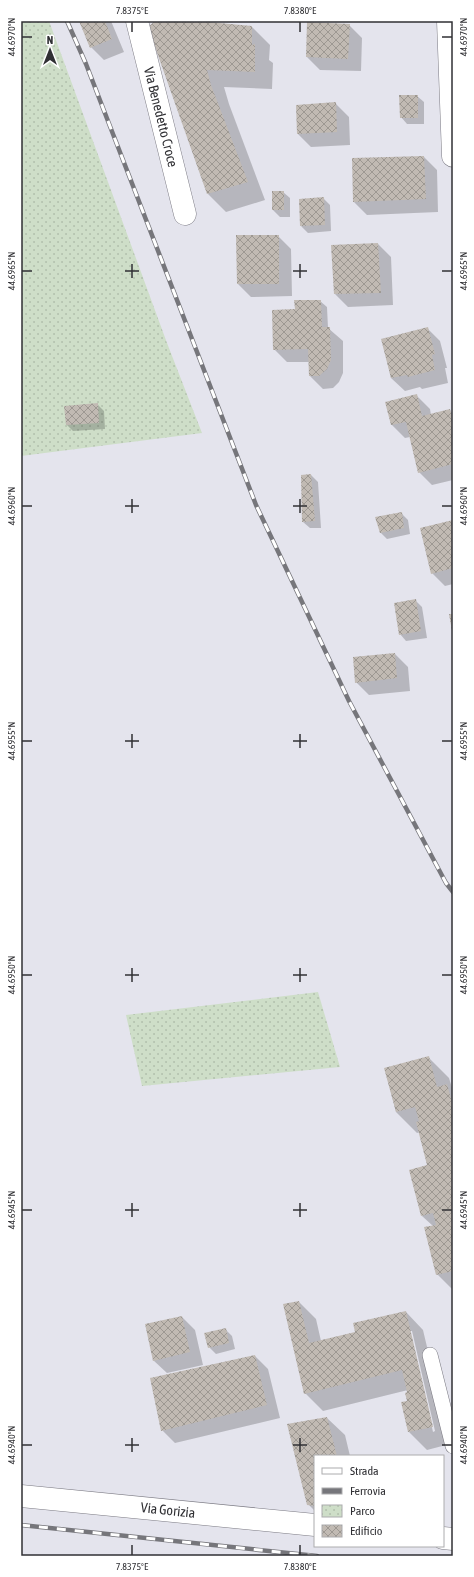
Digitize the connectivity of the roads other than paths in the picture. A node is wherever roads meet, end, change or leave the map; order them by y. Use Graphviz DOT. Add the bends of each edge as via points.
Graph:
graph roads {
  1 [pos="137,21"];
  2 [pos="448,21"];
  3 [pos="453,156"];
  4 [pos="185,214"];
  5 [pos="430,1355"];
  6 [pos="453,1446"];
  7 [pos="21,1496"];
  8 [pos="314,1525"];
  1 -- 4 [label="street, Via Benedetto Croce"];
  2 -- 3 [label="street"];
  5 -- 6 [label="lane"];
  7 -- 8 [label="street, Via Gorizia"];
}
